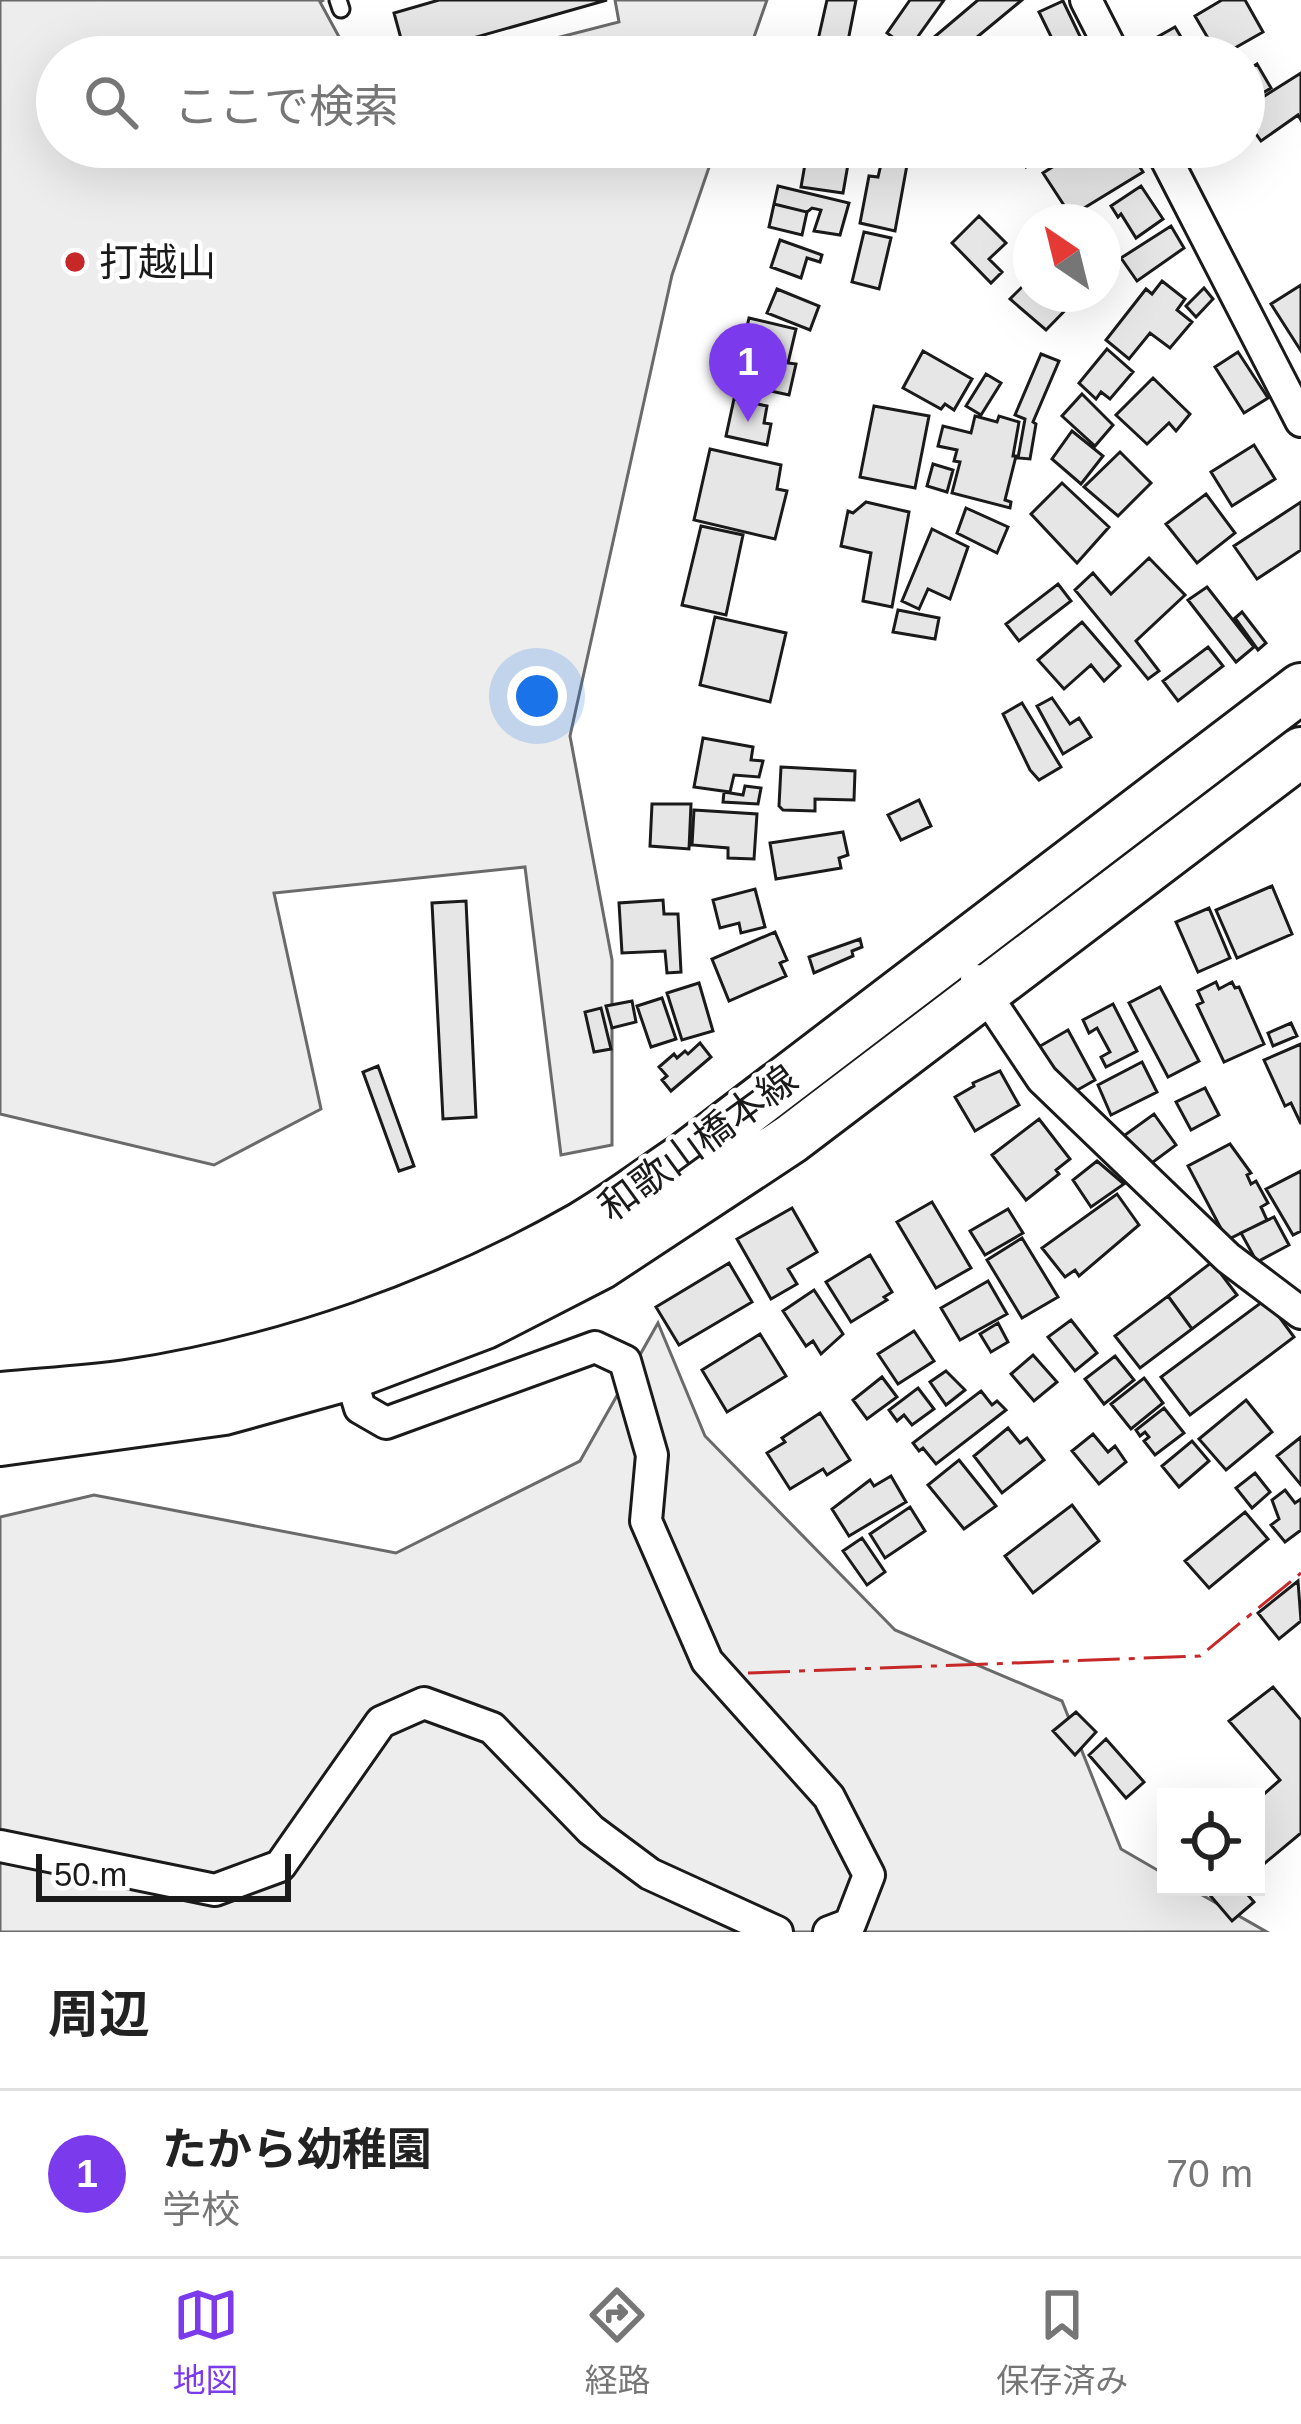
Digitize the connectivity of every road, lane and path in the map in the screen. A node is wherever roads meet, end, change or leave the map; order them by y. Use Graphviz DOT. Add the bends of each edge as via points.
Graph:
graph roads {
  1 [pos="1086,0"];
  2 [pos="1104,36"];
  3 [pos="1171,168"];
  4 [pos="1301,421"];
  5 [pos="1301,688"];
  6 [pos="1301,752"];
  7 [pos="962,947"];
  8 [pos="982,993"];
  9 [pos="1301,1313"];
  10 [pos="350,1376"];
  11 [pos="0,1397"];
  12 [pos="0,1442"];
  13 [pos="0,1846"];
  14 [pos="777,1932"];
  15 [pos="830,1932"];
  1 -- 2 [label="street"];
  3 -- 4 [label="street"];
  5 -- 7 [label="main road, 和歌山橋本線"];
  6 -- 8 [label="main road, 和歌山橋本線"];
  7 -- 8 [label="street"];
  7 -- 11 [label="main road, 和歌山橋本線" via="687,1156 581,1226 467,1284 336,1336 212,1369"];
  8 -- 9 [label="street" via="1042,1078 1228,1258"];
  8 -- 10 [label="main road, 和歌山橋本線" via="791,1139 600,1264 485,1324"];
  10 -- 12 [label="main road, 和歌山橋本線" via="224,1410"];
  10 -- 15 [label="street" via="360,1408 386,1423 595,1347 626,1361 652,1455 646,1521 707,1660 829,1797 869,1875 850,1924"];
  13 -- 14 [label="street" via="215,1890 280,1866 381,1722 424,1703 492,1728 591,1830 650,1874"];
}
